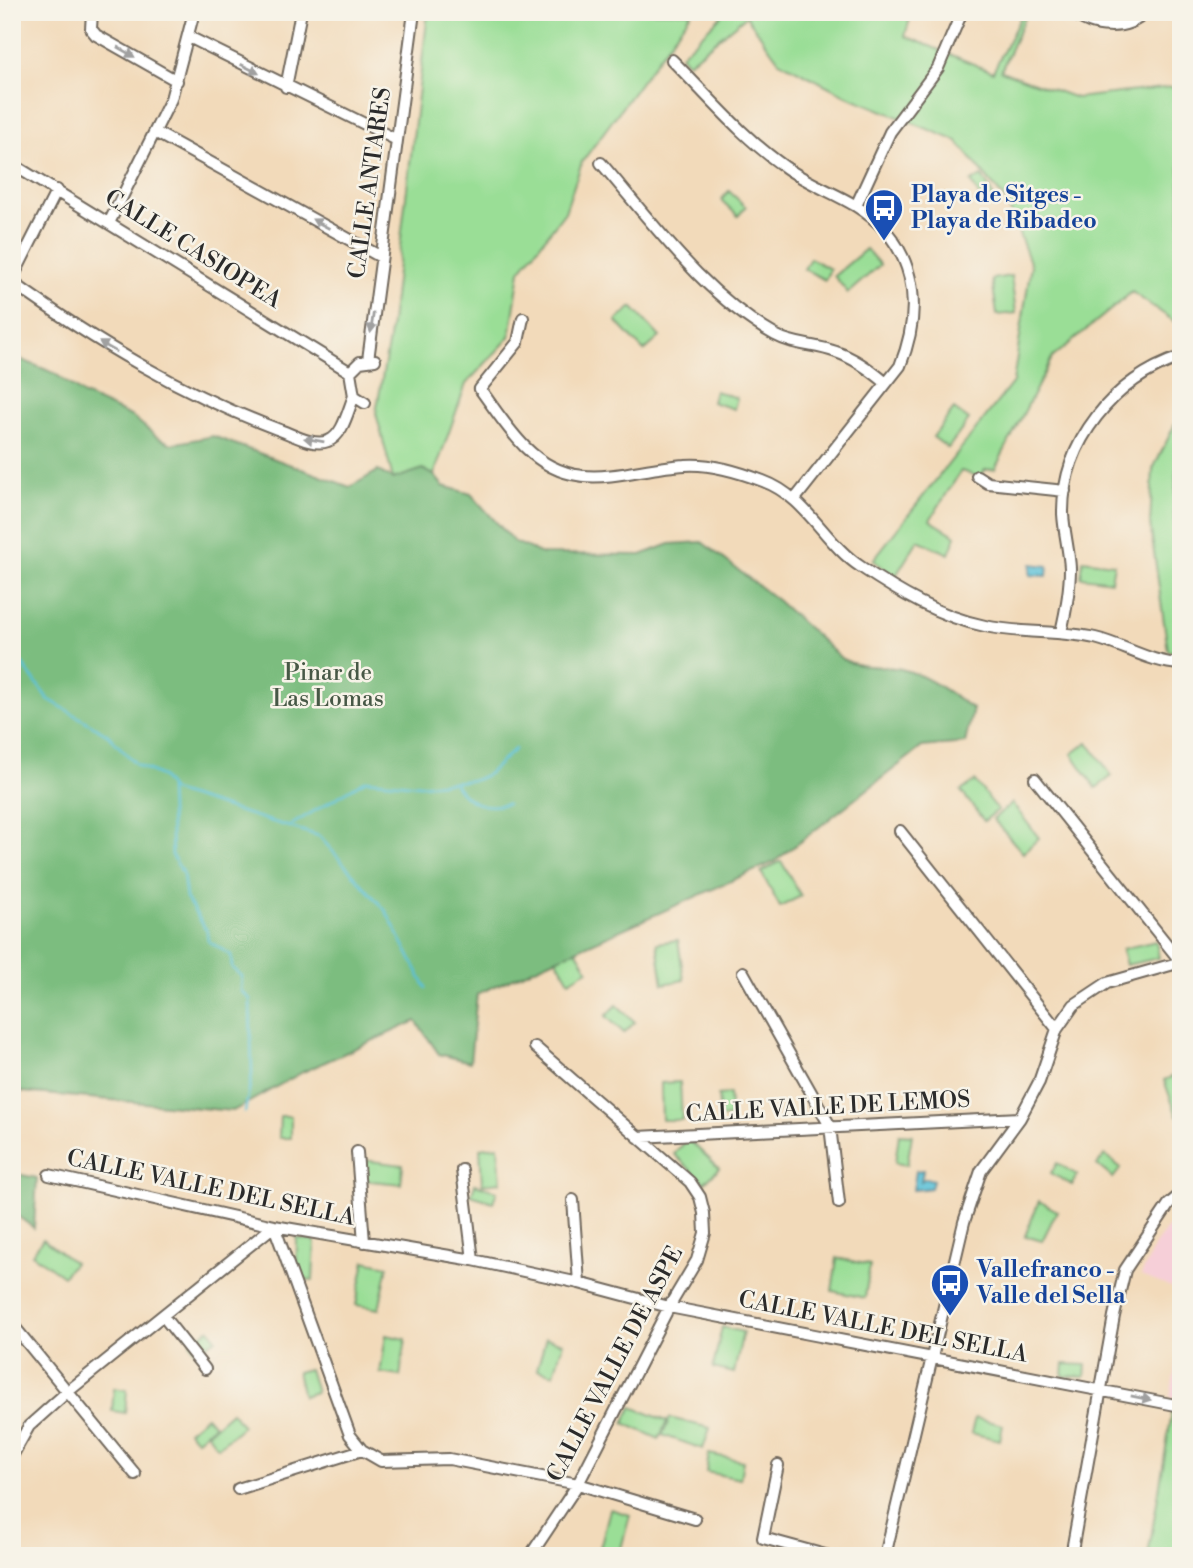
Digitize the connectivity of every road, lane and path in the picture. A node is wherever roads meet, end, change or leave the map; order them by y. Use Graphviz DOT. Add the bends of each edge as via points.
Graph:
graph roads {
  1 [pos="92,12"];
  2 [pos="194,12"];
  3 [pos="301,12"];
  4 [pos="414,12"];
  5 [pos="961,12"];
  6 [pos="1073,12"];
  7 [pos="1146,12"];
  8 [pos="189,37"];
  9 [pos="672,60"];
  10 [pos="177,81"];
  11 [pos="286,87"];
  12 [pos="155,132"];
  13 [pos="397,141"];
  14 [pos="601,163"];
  15 [pos="12,164"];
  16 [pos="57,190"];
  17 [pos="856,206"];
  18 [pos="110,221"];
  19 [pos="381,257"];
  20 [pos="12,281"];
  21 [pos="523,318"];
  22 [pos="1181,358"];
  23 [pos="350,372"];
  24 [pos="886,383"];
  25 [pos="354,396"];
  26 [pos="365,402"];
  27 [pos="977,476"];
  28 [pos="1065,491"];
  29 [pos="795,499"];
  30 [pos="1061,632"];
  31 [pos="1181,664"];
  32 [pos="1035,779"];
  33 [pos="900,831"];
  34 [pos="1181,962"];
  35 [pos="743,972"];
  36 [pos="1057,1029"];
  37 [pos="535,1047"];
  38 [pos="1020,1118"];
  39 [pos="830,1126"];
  40 [pos="638,1138"];
  41 [pos="357,1152"];
  42 [pos="462,1170"];
  43 [pos="49,1175"];
  44 [pos="1181,1194"];
  45 [pos="573,1200"];
  46 [pos="839,1203"];
  47 [pos="274,1226"];
  48 [pos="364,1242"];
  49 [pos="473,1260"];
  50 [pos="579,1283"];
  51 [pos="669,1307"];
  52 [pos="163,1316"];
  53 [pos="12,1324"];
  54 [pos="930,1359"];
  55 [pos="205,1369"];
  56 [pos="1101,1390"];
  57 [pos="66,1392"];
  58 [pos="1181,1406"];
  59 [pos="362,1450"];
  60 [pos="12,1456"];
  61 [pos="778,1465"];
  62 [pos="135,1474"];
  63 [pos="578,1484"];
  64 [pos="238,1489"];
  65 [pos="695,1519"];
  66 [pos="530,1556"];
  67 [pos="829,1556"];
  68 [pos="885,1556"];
  69 [pos="1071,1556"];
  1 -- 10 [label="street, one-way" via="91,29 96,35"];
  2 -- 8 [label="street"];
  3 -- 11 [label="street"];
  4 -- 13 [label="street, CALLE ANTARES"];
  5 -- 17 [label="street" via="938,68 890,132"];
  6 -- 7 [label="street" via="1102,27 1122,24"];
  8 -- 10 [label="street"];
  8 -- 11 [label="street, one-way"];
  9 -- 17 [label="street" via="786,168"];
  10 -- 12 [label="street"];
  11 -- 13 [label="street"];
  12 -- 18 [label="street"];
  19 -- 12 [label="street, one-way"];
  13 -- 19 [label="street, CALLE ANTARES"];
  14 -- 24 [label="street" via="681,256 740,313 778,336 806,347 836,351"];
  15 -- 16 [label="street, CALLE CASIOPEA"];
  16 -- 18 [label="street, CALLE CASIOPEA"];
  16 -- 20 [label="street"];
  17 -- 24 [label="street" via="883,229 902,254 911,282 915,313 910,341 900,366"];
  18 -- 23 [label="street, CALLE CASIOPEA"];
  19 -- 23 [label="street, CALLE ANTARES, one-way" via="371,360"];
  25 -- 20 [label="street, one-way" via="338,434 331,440 312,442 169,382 80,331"];
  21 -- 29 [label="street" via="517,342 480,389 525,447 547,464 576,475 610,478 687,464 715,467 764,481"];
  22 -- 28 [label="street" via="1165,362 1117,392 1091,423 1075,454"];
  23 -- 25 [label="street"];
  24 -- 29 [label="street"];
  25 -- 26 [label="street"];
  27 -- 28 [label="street" via="988,483"];
  28 -- 30 [label="street" via="1063,515 1070,568"];
  29 -- 30 [label="street" via="857,565 897,591 985,626"];
  30 -- 31 [label="street"];
  32 -- 34 [label="street"];
  33 -- 36 [label="street"];
  34 -- 36 [label="street" via="1107,984 1074,1005"];
  35 -- 39 [label="street"];
  36 -- 38 [label="street" via="1039,1082"];
  37 -- 40 [label="street, CALLE VALLE DE ASPE"];
  38 -- 39 [label="street, CALLE VALLE DE LEMOS"];
  38 -- 54 [label="street" via="981,1171"];
  39 -- 40 [label="street, CALLE VALLE DE LEMOS"];
  39 -- 46 [label="street"];
  40 -- 51 [label="street, CALLE VALLE DE ASPE" via="690,1182 704,1213 705,1233 697,1260"];
  41 -- 48 [label="street, CALLE VALLE DEL SELLA"];
  42 -- 49 [label="street"];
  43 -- 47 [label="street, CALLE VALLE DEL SELLA"];
  44 -- 56 [label="street" via="1169,1204 1125,1270"];
  45 -- 50 [label="street"];
  47 -- 48 [label="street, CALLE VALLE DEL SELLA"];
  47 -- 52 [label="street"];
  47 -- 59 [label="street" via="351,1434"];
  48 -- 49 [label="street, CALLE VALLE DEL SELLA"];
  49 -- 50 [label="street, CALLE VALLE DEL SELLA"];
  50 -- 51 [label="street, CALLE VALLE DEL SELLA"];
  51 -- 54 [label="street, CALLE VALLE DEL SELLA"];
  51 -- 63 [label="street, CALLE VALLE DE ASPE"];
  52 -- 55 [label="street"];
  52 -- 57 [label="street"];
  53 -- 57 [label="street"];
  54 -- 56 [label="street, CALLE VALLE DEL SELLA"];
  54 -- 68 [label="street"];
  56 -- 58 [label="street, CALLE VALLE DEL SELLA, one-way"];
  56 -- 69 [label="street"];
  57 -- 60 [label="street" via="29,1426"];
  57 -- 62 [label="street"];
  59 -- 63 [label="street" via="381,1461 449,1460"];
  59 -- 64 [label="street"];
  61 -- 67 [label="street" via="763,1538"];
  63 -- 65 [label="street"];
  63 -- 66 [label="street, CALLE VALLE DE ASPE"];
}
